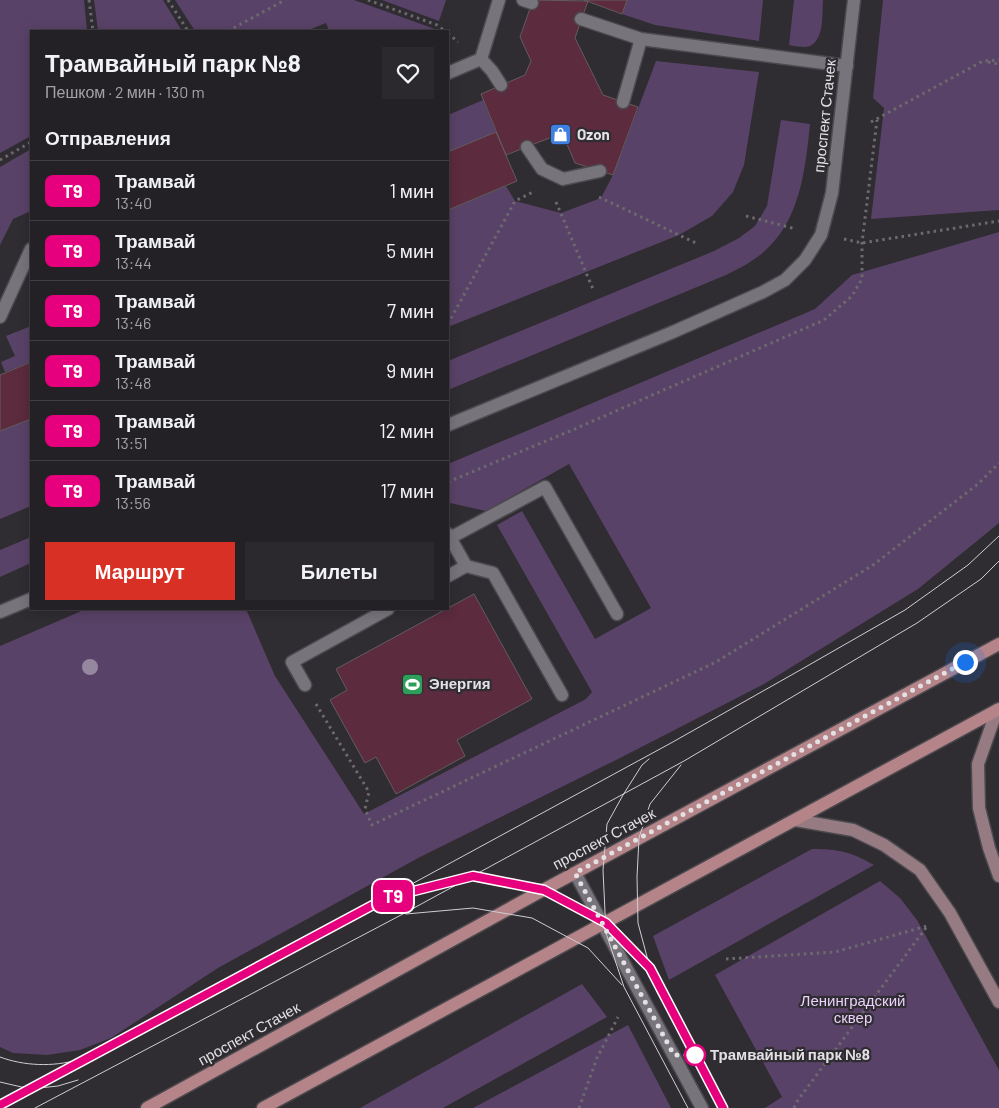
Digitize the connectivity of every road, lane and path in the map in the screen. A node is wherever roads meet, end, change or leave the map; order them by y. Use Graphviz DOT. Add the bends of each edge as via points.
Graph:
graph roads {
  1 [pos="90,0"];
  2 [pos="168,0"];
  3 [pos="285,0"];
  4 [pos="368,0"];
  5 [pos="499,0"];
  6 [pos="854,0"];
  7 [pos="582,19"];
  8 [pos="93,30"];
  9 [pos="187,30"];
  10 [pos="230,30"];
  11 [pos="444,30"];
  12 [pos="640,39"];
  13 [pos="481,59"];
  14 [pos="999,60"];
  15 [pos="983,61"];
  16 [pos="999,64"];
  17 [pos="847,66"];
  18 [pos="449,73"];
  19 [pos="501,86"];
  20 [pos="623,102"];
  21 [pos="877,120"];
  22 [pos="871,122"];
  23 [pos="30,143"];
  24 [pos="527,147"];
  25 [pos="0,160"];
  26 [pos="600,171"];
  27 [pos="563,178"];
  28 [pos="548,184"];
  29 [pos="746,216"];
  30 [pos="999,221"];
  31 [pos="820,235"];
  32 [pos="862,243"];
  33 [pos="698,244"];
  34 [pos="30,251"];
  35 [pos="593,289"];
  36 [pos="0,317"];
  37 [pos="449,322"];
  38 [pos="449,424"];
  39 [pos="999,464"];
  40 [pos="449,482"];
  41 [pos="449,536"];
  42 [pos="466,566"];
  43 [pos="449,575"];
  44 [pos="30,599"];
  45 [pos="386,610"];
  46 [pos="0,612"];
  47 [pos="617,614"];
  48 [pos="999,644"];
  49 [pos="304,685"];
  50 [pos="562,695"];
  51 [pos="998,710"];
  52 [pos="796,820"];
  53 [pos="575,873"];
  54 [pos="999,876"];
  55 [pos="604,924"];
  56 [pos="726,959"];
  57 [pos="999,1002"];
  58 [pos="618,1017"];
  59 [pos="147,1108"];
  60 [pos="263,1108"];
  61 [pos="579,1108"];
  62 [pos="702,1108"];
  63 [pos="794,1108"];
  1 -- 8 [label="path"];
  2 -- 9 [label="path"];
  3 -- 10 [label="path"];
  4 -- 11 [label="path"];
  5 -- 13 [label="street"];
  6 -- 17 [label="street, проспект Стачек"];
  7 -- 12 [label="street"];
  12 -- 17 [label="street"];
  12 -- 20 [label="street"];
  13 -- 18 [label="street"];
  13 -- 19 [label="street"];
  14 -- 15 [label="path"];
  15 -- 16 [label="path"];
  15 -- 21 [label="path"];
  17 -- 31 [label="street, проспект Стачек" via="832,193"];
  21 -- 22 [label="path"];
  21 -- 32 [label="path"];
  23 -- 25 [label="path"];
  24 -- 27 [label="street" via="542,169"];
  26 -- 27 [label="street"];
  27 -- 28 [label="path"];
  27 -- 33 [label="path"];
  28 -- 35 [label="path"];
  28 -- 37 [label="path" via="515,201"];
  29 -- 31 [label="path"];
  30 -- 32 [label="path"];
  31 -- 38 [label="street, проспект Стачек" via="805,260 785,280 763,292"];
  32 -- 40 [label="path" via="862,279 852,296 824,320"];
  34 -- 36 [label="street"];
  39 -- 49 [label="path" via="873,565 716,662 372,825 366,809 369,792"];
  41 -- 42 [label="street"];
  41 -- 47 [label="street" via="545,487"];
  42 -- 43 [label="street"];
  42 -- 50 [label="street" via="494,573"];
  44 -- 46 [label="street"];
  45 -- 49 [label="street" via="292,662"];
  48 -- 53 [label="main road, проспект Стачек"];
  51 -- 52 [label="main road"];
  51 -- 54 [label="main road" via="978,764 979,808"];
  52 -- 55 [label="main road"];
  52 -- 57 [label="main road" via="853,830 884,844 920,870 950,913"];
  53 -- 55 [label="street"];
  53 -- 59 [label="main road, проспект Стачек"];
  55 -- 60 [label="main road"];
  55 -- 62 [label="street"];
  56 -- 63 [label="path" via="835,952 928,925"];
  58 -- 61 [label="path" via="597,1058"];
}
